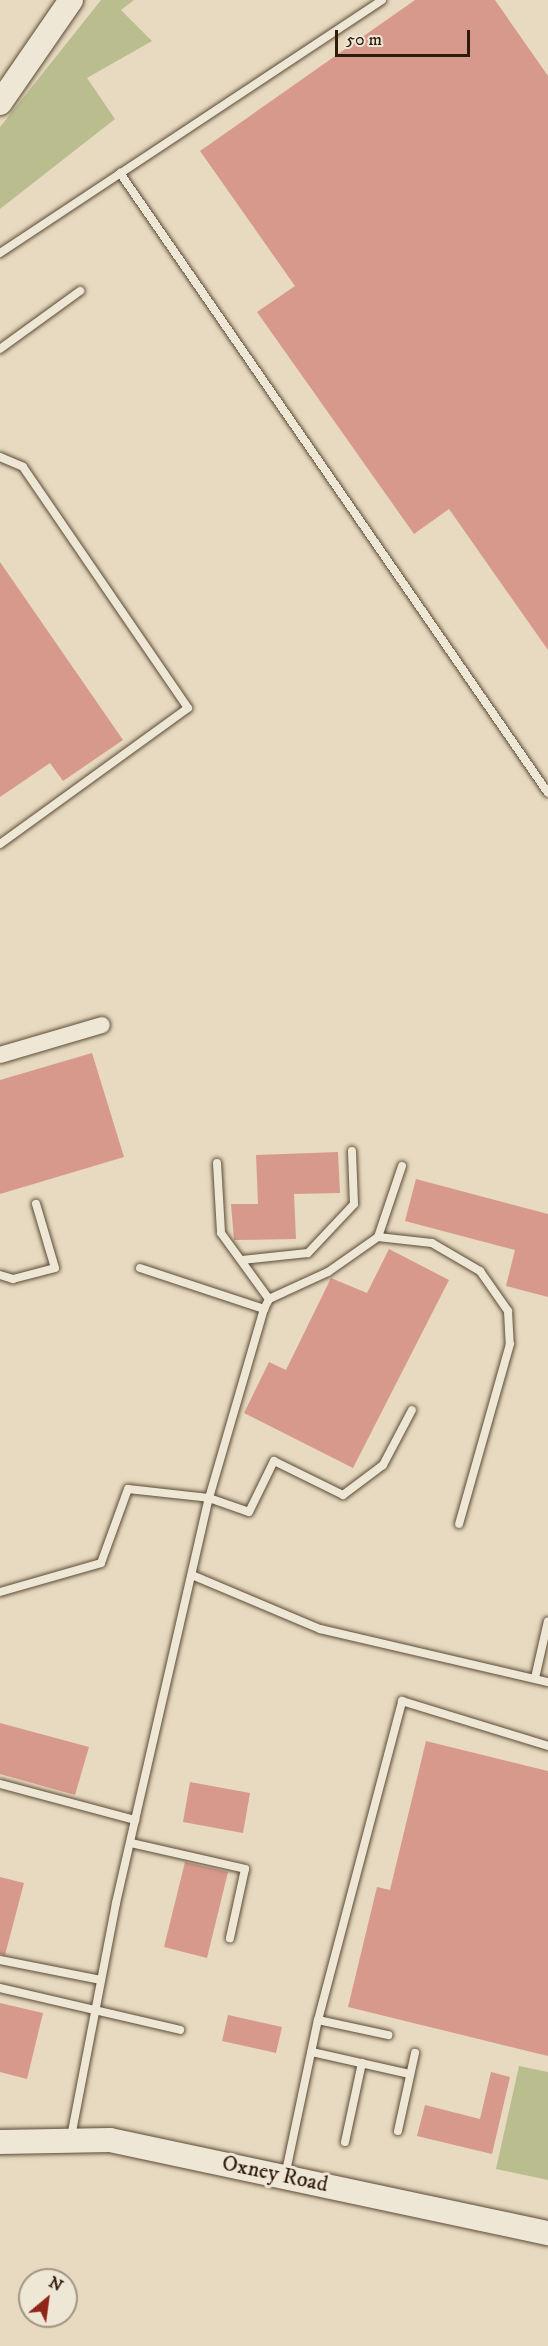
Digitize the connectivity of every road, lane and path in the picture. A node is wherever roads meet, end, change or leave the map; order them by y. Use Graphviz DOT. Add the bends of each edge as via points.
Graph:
graph roads {
  1 [pos="71,0"];
  2 [pos="381,0"];
  3 [pos="0,103"];
  4 [pos="120,174"];
  5 [pos="0,253"];
  6 [pos="80,291"];
  7 [pos="0,349"];
  8 [pos="0,457"];
  9 [pos="548,793"];
  10 [pos="0,844"];
  11 [pos="102,1025"];
  12 [pos="0,1055"];
  13 [pos="352,1151"];
  14 [pos="217,1163"];
  15 [pos="402,1166"];
  16 [pos="36,1204"];
  17 [pos="378,1237"];
  18 [pos="242,1260"];
  19 [pos="140,1268"];
  20 [pos="0,1275"];
  21 [pos="269,1299"];
  22 [pos="264,1309"];
  23 [pos="412,1410"];
  24 [pos="209,1498"];
  25 [pos="459,1524"];
  26 [pos="192,1575"];
  27 [pos="0,1592"];
  28 [pos="548,1621"];
  29 [pos="535,1678"];
  30 [pos="548,1682"];
  31 [pos="548,1746"];
  32 [pos="0,1784"];
  33 [pos="135,1820"];
  34 [pos="131,1843"];
  35 [pos="230,1938"];
  36 [pos="0,1960"];
  37 [pos="101,1980"];
  38 [pos="0,1988"];
  39 [pos="95,2010"];
  40 [pos="318,2020"];
  41 [pos="180,2030"];
  42 [pos="388,2036"];
  43 [pos="312,2052"];
  44 [pos="415,2054"];
  45 [pos="362,2063"];
  46 [pos="410,2074"];
  47 [pos="398,2131"];
  48 [pos="71,2137"];
  49 [pos="0,2142"];
  50 [pos="345,2142"];
  51 [pos="285,2176"];
  52 [pos="548,2233"];
  1 -- 3 [label="street"];
  2 -- 4 [label="lane"];
  4 -- 5 [label="lane"];
  4 -- 9 [label="lane"];
  6 -- 7 [label="lane"];
  8 -- 10 [label="lane" via="23,467 188,708"];
  11 -- 12 [label="street"];
  13 -- 18 [label="lane" via="354,1204 308,1253"];
  14 -- 18 [label="lane" via="221,1233"];
  15 -- 17 [label="lane"];
  16 -- 20 [label="lane" via="55,1268 13,1279"];
  17 -- 21 [label="lane" via="328,1272"];
  17 -- 25 [label="lane" via="432,1243 480,1271 508,1311 510,1344"];
  18 -- 21 [label="lane"];
  19 -- 22 [label="lane"];
  21 -- 22 [label="lane"];
  22 -- 24 [label="lane"];
  23 -- 24 [label="lane" via="383,1465 344,1495 274,1461 249,1512"];
  24 -- 26 [label="lane"];
  24 -- 27 [label="lane" via="128,1489 101,1563"];
  26 -- 29 [label="lane" via="321,1629"];
  26 -- 33 [label="lane"];
  28 -- 29 [label="lane"];
  29 -- 30 [label="lane"];
  31 -- 40 [label="lane" via="402,1701"];
  32 -- 33 [label="lane"];
  33 -- 34 [label="lane"];
  34 -- 35 [label="lane" via="245,1869"];
  34 -- 37 [label="lane"];
  36 -- 37 [label="lane"];
  37 -- 39 [label="lane"];
  38 -- 39 [label="lane"];
  39 -- 41 [label="lane"];
  39 -- 48 [label="lane"];
  40 -- 42 [label="lane"];
  40 -- 43 [label="lane"];
  43 -- 45 [label="lane"];
  43 -- 51 [label="lane"];
  44 -- 46 [label="lane"];
  45 -- 46 [label="lane"];
  45 -- 50 [label="lane"];
  46 -- 47 [label="lane"];
  48 -- 49 [label="street, Oxney Road"];
  48 -- 51 [label="street, Oxney Road"];
  51 -- 52 [label="street, Oxney Road"];
}
